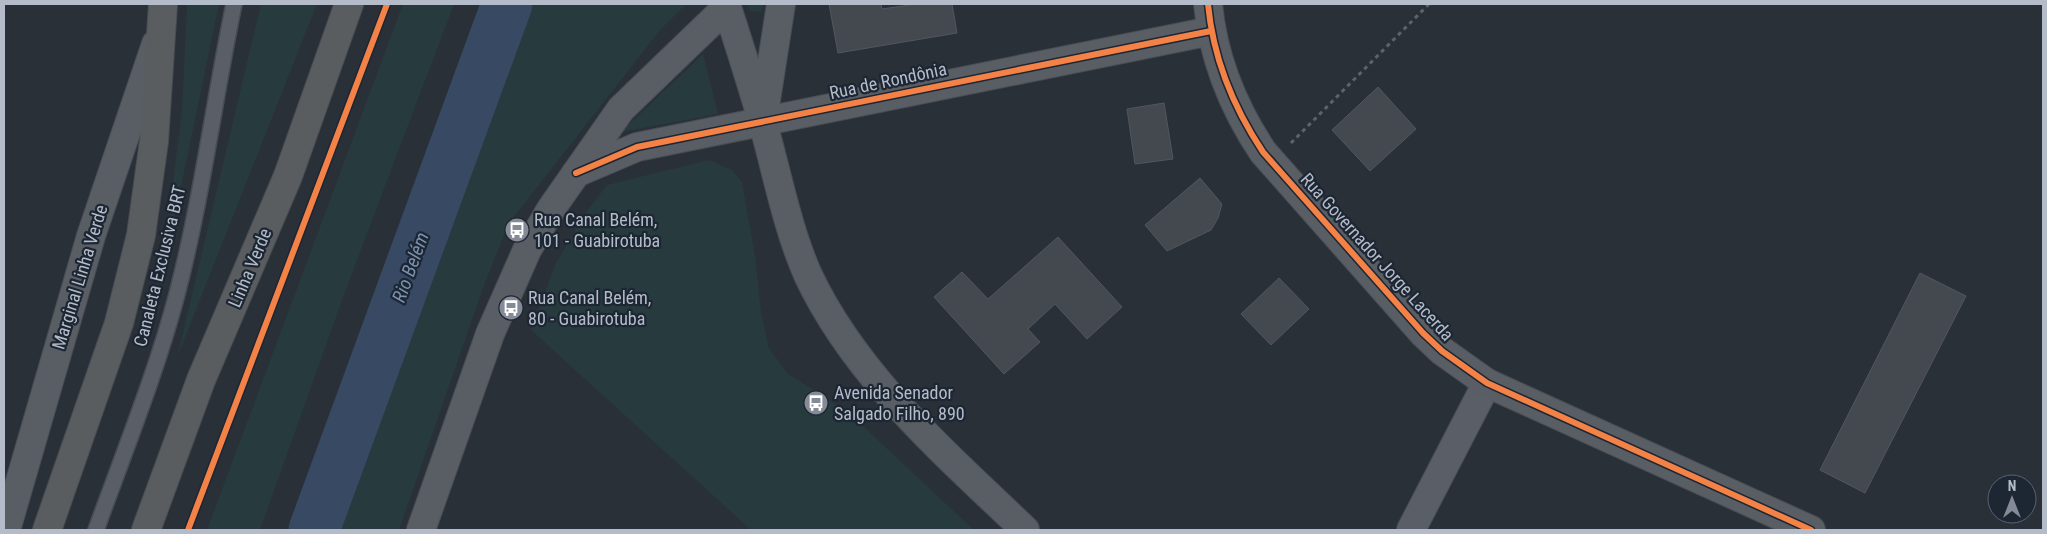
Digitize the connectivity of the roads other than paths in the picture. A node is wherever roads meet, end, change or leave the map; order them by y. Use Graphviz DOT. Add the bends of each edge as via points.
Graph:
graph roads {
  1 [pos="234,4"];
  2 [pos="349,4"];
  3 [pos="781,4"];
  4 [pos="1208,4"];
  5 [pos="726,5"];
  6 [pos="162,15"];
  7 [pos="1211,30"];
  8 [pos="763,122"];
  9 [pos="576,173"];
  10 [pos="1487,382"];
  11 [pos="1021,529"];
  12 [pos="6,530"];
  13 [pos="47,530"];
  14 [pos="96,530"];
  15 [pos="146,530"];
  16 [pos="421,530"];
  17 [pos="1411,530"];
  18 [pos="1811,530"];
  1 -- 14 [label="lane, Canaleta Exclusiva BRT" via="177,294"];
  2 -- 15 [label="highway, Linha Verde" via="288,176 201,380"];
  3 -- 8 [label="street"];
  4 -- 7 [label="street, Rua Governador Jorge Lacerda"];
  5 -- 8 [label="street"];
  5 -- 9 [label="street" via="621,109"];
  6 -- 12 [label="street, Marginal Linha Verde" via="91,236"];
  6 -- 13 [label="highway" via="149,190 131,283"];
  7 -- 8 [label="street, Rua de Rondônia"];
  7 -- 10 [label="street, Rua Governador Jorge Lacerda" via="1230,93 1253,136 1272,162 1423,333 1442,351"];
  8 -- 9 [label="street, Rua de Rondônia" via="637,147"];
  8 -- 11 [label="street" via="796,243 827,312 878,383"];
  9 -- 16 [label="street" via="532,241 507,292"];
  10 -- 17 [label="street"];
  10 -- 18 [label="street, Rua Governador Jorge Lacerda"];
}
